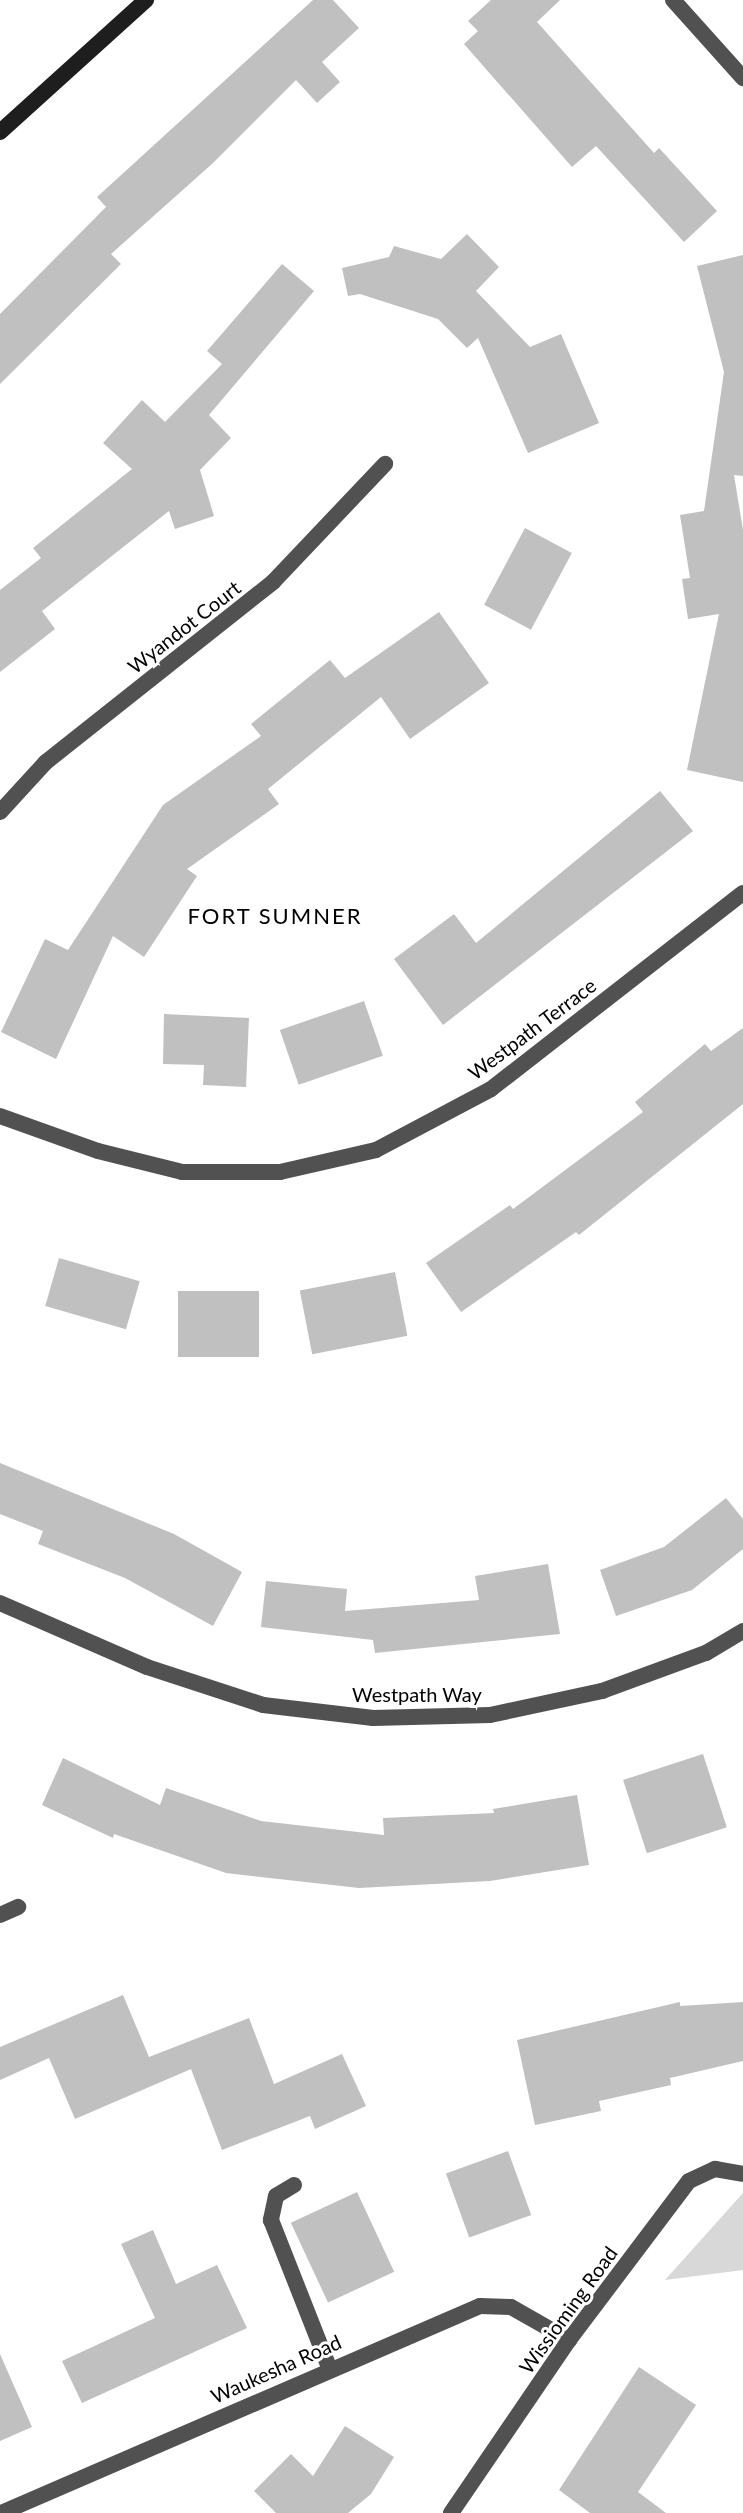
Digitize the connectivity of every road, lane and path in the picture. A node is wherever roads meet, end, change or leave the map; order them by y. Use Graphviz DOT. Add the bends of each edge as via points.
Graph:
graph roads {
  1 [pos="146,0"];
  2 [pos="673,0"];
  3 [pos="743,78"];
  4 [pos="0,132"];
  5 [pos="385,464"];
  6 [pos="0,812"];
  7 [pos="743,893"];
  8 [pos="0,1116"];
  9 [pos="0,1603"];
  10 [pos="743,1631"];
  11 [pos="18,1907"];
  12 [pos="0,1915"];
  13 [pos="743,2174"];
  14 [pos="294,2185"];
  15 [pos="569,2340"];
  16 [pos="329,2367"];
  17 [pos="1,2513"];
  18 [pos="451,2513"];
  1 -- 4 [label="street"];
  2 -- 3 [label="street"];
  5 -- 6 [label="street, Wyandot Court" via="273,582 46,762"];
  7 -- 8 [label="street, Westpath Terrace" via="491,1089 376,1150 280,1172 182,1172 98,1151"];
  9 -- 10 [label="street, Westpath Way" via="147,1667 263,1705 373,1718 490,1715 602,1691 706,1653"];
  11 -- 12 [label="street"];
  13 -- 15 [label="street, Wissioming Road" via="715,2169 689,2181"];
  14 -- 16 [label="street" via="276,2196 271,2220"];
  15 -- 16 [label="street, Waukesha Road" via="511,2307 480,2306"];
  15 -- 18 [label="street, Wissioming Road"];
  16 -- 17 [label="street, Waukesha Road"];
}
